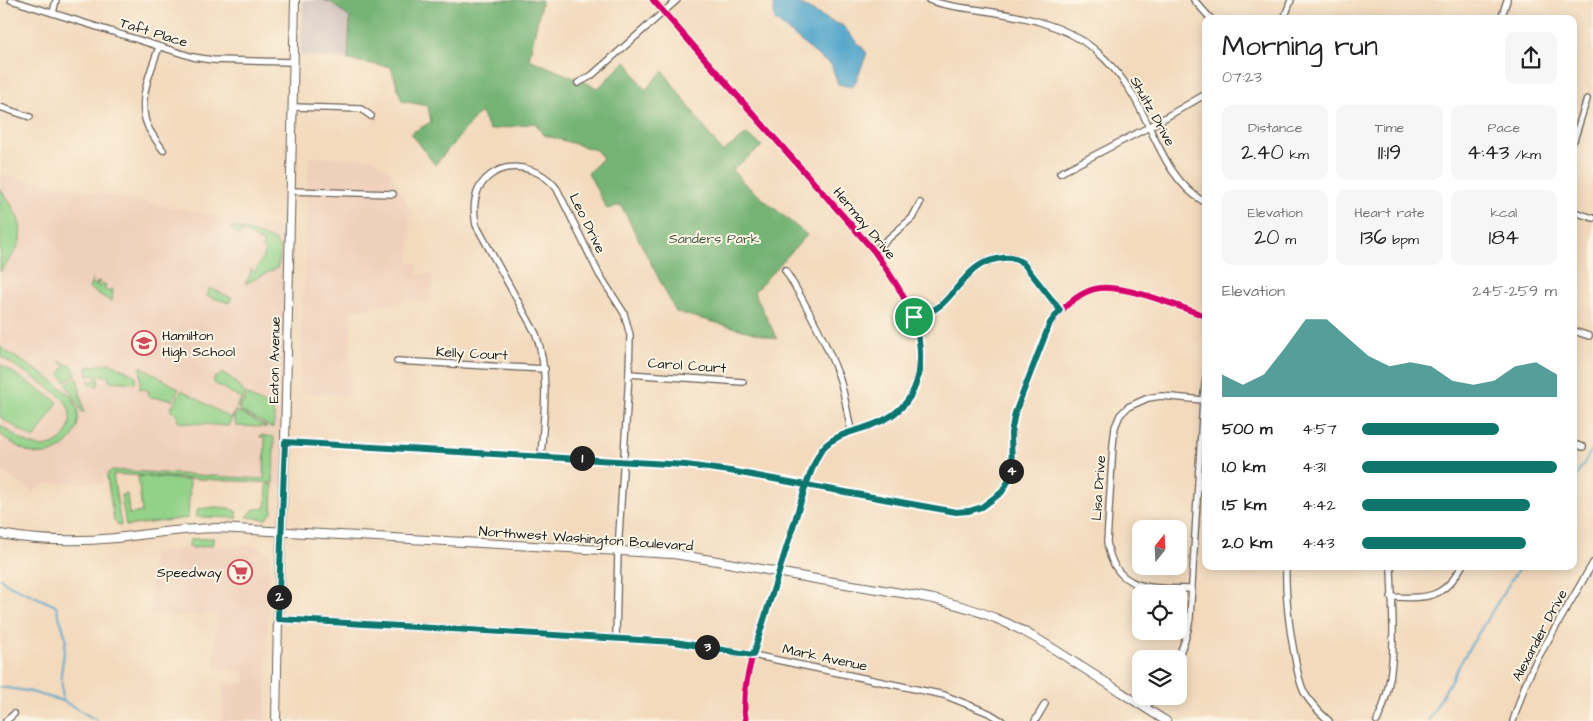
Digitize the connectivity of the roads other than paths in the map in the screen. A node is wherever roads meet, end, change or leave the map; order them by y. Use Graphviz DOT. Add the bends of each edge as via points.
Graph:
graph roads {
  1 [pos="11,0"];
  2 [pos="56,0"];
  3 [pos="295,0"];
  4 [pos="653,0"];
  5 [pos="677,0"];
  6 [pos="929,0"];
  7 [pos="1194,0"];
  8 [pos="1290,0"];
  9 [pos="1507,0"];
  10 [pos="663,11"];
  11 [pos="53,13"];
  12 [pos="1207,15"];
  13 [pos="1285,15"];
  14 [pos="1502,15"];
  15 [pos="159,47"];
  16 [pos="294,62"];
  17 [pos="578,83"];
  18 [pos="1202,96"];
  19 [pos="1587,99"];
  20 [pos="0,107"];
  21 [pos="293,107"];
  22 [pos="370,116"];
  23 [pos="30,117"];
  24 [pos="1149,126"];
  25 [pos="1577,131"];
  26 [pos="163,150"];
  27 [pos="1060,173"];
  28 [pos="291,191"];
  29 [pos="393,194"];
  30 [pos="1202,200"];
  31 [pos="920,204"];
  32 [pos="1577,213"];
  33 [pos="1593,218"];
  34 [pos="874,251"];
  35 [pos="785,270"];
  36 [pos="1060,310"];
  37 [pos="1202,315"];
  38 [pos="914,317"];
  39 [pos="1577,333"];
  40 [pos="1589,336"];
  41 [pos="397,361"];
  42 [pos="545,369"];
  43 [pos="630,374"];
  44 [pos="743,382"];
  45 [pos="1202,400"];
  46 [pos="851,430"];
  47 [pos="285,442"];
  48 [pos="1577,445"];
  49 [pos="1583,447"];
  50 [pos="541,456"];
  51 [pos="624,461"];
  52 [pos="806,485"];
  53 [pos="282,531"];
  54 [pos="0,534"];
  55 [pos="618,551"];
  56 [pos="1593,564"];
  57 [pos="1286,570"];
  58 [pos="1391,570"];
  59 [pos="1460,570"];
  60 [pos="779,573"];
  61 [pos="1192,589"];
  62 [pos="1391,597"];
  63 [pos="278,619"];
  64 [pos="616,638"];
  65 [pos="1181,650"];
  66 [pos="753,655"];
  67 [pos="1045,704"];
  68 [pos="1148,705"];
  69 [pos="1146,708"];
  70 [pos="14,714"];
  71 [pos="6,721"];
  72 [pos="276,721"];
  73 [pos="746,721"];
  74 [pos="1002,721"];
  75 [pos="1035,721"];
  76 [pos="1166,721"];
  77 [pos="1330,721"];
  78 [pos="1377,721"];
  79 [pos="1513,721"];
  1 -- 11 [label="street, Taft Place"];
  2 -- 11 [label="street"];
  3 -- 16 [label="main road, Eaton Avenue"];
  4 -- 10 [label="street, Hermay Drive"];
  5 -- 10 [label="street"];
  6 -- 24 [label="street, Shultz Drive" via="1017,16 1067,32 1093,48 1113,67"];
  7 -- 12 [label="street"];
  8 -- 13 [label="street"];
  9 -- 14 [label="street"];
  10 -- 17 [label="street" via="591,76"];
  10 -- 34 [label="street, Hermay Drive"];
  11 -- 15 [label="street, Taft Place"];
  15 -- 16 [label="street, Taft Place" via="212,60"];
  15 -- 26 [label="street" via="144,99 148,126"];
  16 -- 21 [label="main road, Eaton Avenue"];
  18 -- 24 [label="street"];
  19 -- 25 [label="street"];
  20 -- 23 [label="street"];
  21 -- 22 [label="street" via="361,109"];
  21 -- 28 [label="main road, Eaton Avenue"];
  24 -- 27 [label="street"];
  24 -- 30 [label="street, Shultz Drive" via="1176,177"];
  28 -- 29 [label="street"];
  28 -- 47 [label="main road, Eaton Avenue"];
  31 -- 34 [label="street" via="912,218"];
  32 -- 33 [label="street"];
  34 -- 38 [label="street, Hermay Drive"];
  35 -- 46 [label="street" via="814,319 840,379"];
  36 -- 37 [label="street" via="1085,292 1109,287"];
  36 -- 38 [label="street" via="1023,263 1007,257 983,263 971,271 931,313"];
  36 -- 52 [label="street" via="1050,323 1020,397 1011,433 1009,480 992,501 975,509 956,512"];
  38 -- 46 [label="street, Hermay Drive" via="920,364 914,391 899,412 870,426"];
  39 -- 40 [label="street"];
  41 -- 42 [label="street, Kelly Court"];
  42 -- 43 [label="street, Leo Drive" via="536,334 476,225 474,212 475,199 487,179 499,171 516,167 541,173 557,189 599,274 624,313 630,335"];
  42 -- 50 [label="street, Leo Drive"];
  43 -- 44 [label="street, Carol Court"];
  43 -- 51 [label="street, Leo Drive"];
  45 -- 61 [label="street"];
  45 -- 61 [label="street, Lisa Drive" via="1148,398 1128,407 1120,415 1113,445 1107,542 1112,565 1135,584 1150,588"];
  46 -- 52 [label="street, Hermay Drive" via="824,447"];
  47 -- 50 [label="street"];
  47 -- 53 [label="main road, Eaton Avenue"];
  48 -- 49 [label="street"];
  50 -- 51 [label="street"];
  51 -- 52 [label="street" via="730,471"];
  51 -- 55 [label="street, Leo Drive"];
  52 -- 60 [label="street, Hermay Drive"];
  53 -- 54 [label="main road, Northwest Washington Boulevard" via="204,528 78,541"];
  53 -- 55 [label="main road, Northwest Washington Boulevard"];
  53 -- 63 [label="main road, Eaton Avenue"];
  55 -- 60 [label="main road, Northwest Washington Boulevard" via="673,554"];
  55 -- 64 [label="street, Leo Drive"];
  56 -- 79 [label="street, Alexander Drive" via="1536,661"];
  57 -- 77 [label="street" via="1287,620 1299,677 1314,707"];
  58 -- 62 [label="street"];
  59 -- 62 [label="street" via="1448,587 1438,594 1425,598"];
  60 -- 66 [label="street, Hermay Drive"];
  60 -- 69 [label="main road, Northwest Washington Boulevard" via="930,599 993,617 1026,633"];
  61 -- 65 [label="street" via="1188,633"];
  62 -- 78 [label="street" via="1393,660 1385,704"];
  63 -- 64 [label="street, Mark Avenue"];
  63 -- 72 [label="main road, Eaton Avenue"];
  64 -- 66 [label="street, Mark Avenue" via="675,642"];
  66 -- 73 [label="street, Hermay Drive" via="743,708"];
  66 -- 74 [label="street, Mark Avenue" via="944,695"];
  67 -- 75 [label="street"];
  68 -- 69 [label="street"];
  69 -- 76 [label="main road, Northwest Washington Boulevard"];
  70 -- 71 [label="street"];
}
